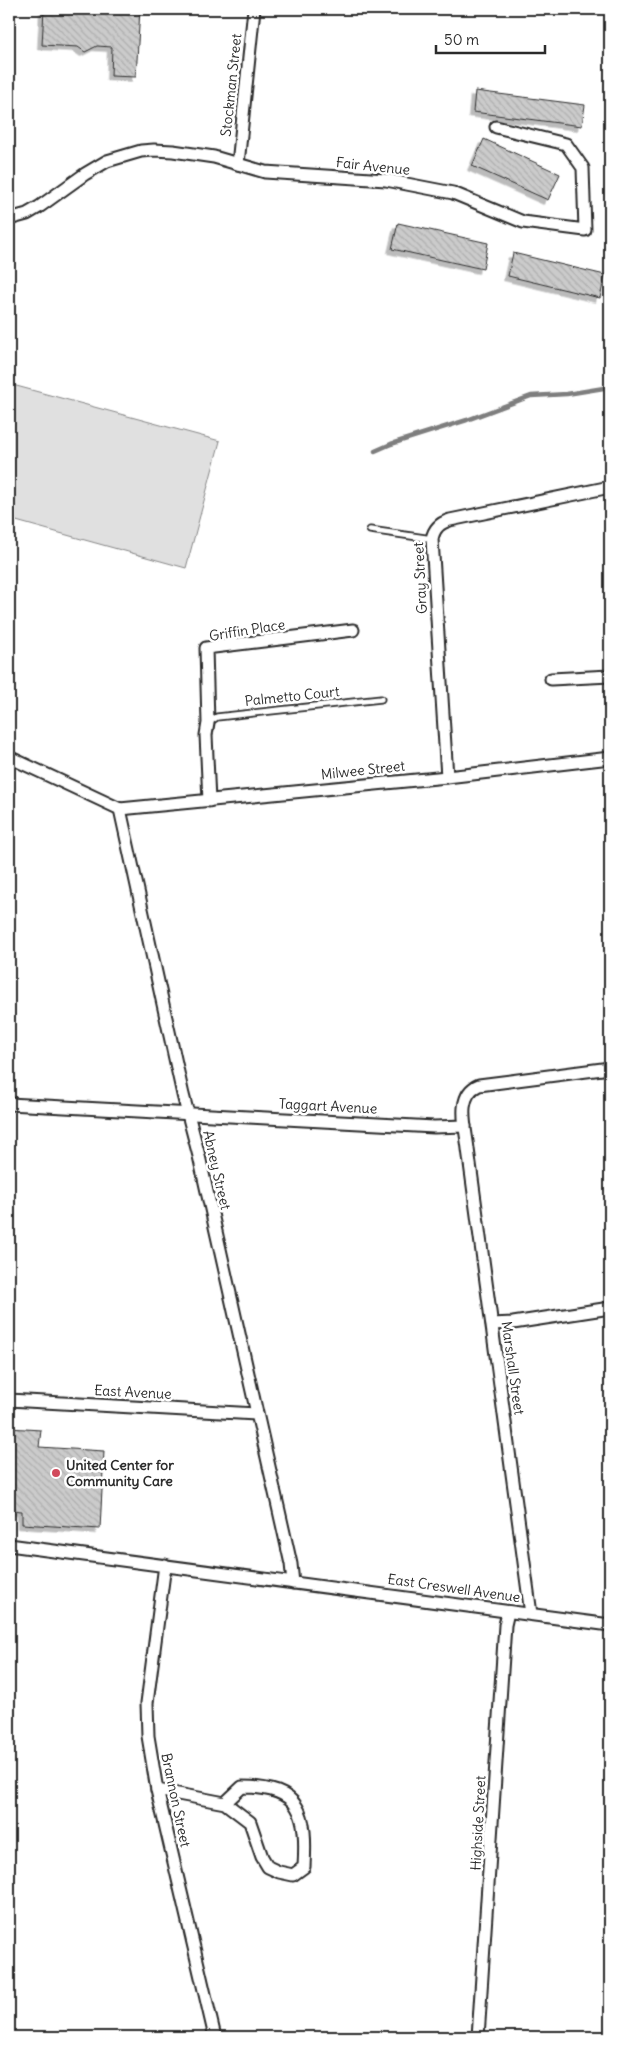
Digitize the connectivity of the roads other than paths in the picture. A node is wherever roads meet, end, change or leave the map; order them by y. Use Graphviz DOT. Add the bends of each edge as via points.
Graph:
graph roads {
  1 [pos="254,9"];
  2 [pos="496,127"];
  3 [pos="238,164"];
  4 [pos="9,219"];
  5 [pos="610,487"];
  6 [pos="370,530"];
  7 [pos="432,539"];
  8 [pos="353,630"];
  9 [pos="610,676"];
  10 [pos="551,679"];
  11 [pos="381,699"];
  12 [pos="208,724"];
  13 [pos="9,757"];
  14 [pos="610,758"];
  15 [pos="447,777"];
  16 [pos="209,802"];
  17 [pos="120,809"];
  18 [pos="610,1068"];
  19 [pos="9,1104"];
  20 [pos="188,1114"];
  21 [pos="465,1126"];
  22 [pos="610,1308"];
  23 [pos="492,1324"];
  24 [pos="9,1400"];
  25 [pos="256,1414"];
  26 [pos="9,1545"];
  27 [pos="165,1565"];
  28 [pos="293,1583"];
  29 [pos="508,1612"];
  30 [pos="531,1614"];
  31 [pos="610,1624"];
  32 [pos="157,1790"];
  33 [pos="225,1802"];
  34 [pos="215,2037"];
  35 [pos="478,2037"];
  1 -- 3 [label="street, Stockman Street"];
  2 -- 3 [label="street, Fair Avenue" via="566,144 583,168 585,230 523,222 453,193 386,180 265,172"];
  3 -- 4 [label="street, Fair Avenue" via="173,150 141,151 107,161 39,207"];
  5 -- 7 [label="street, Gray Street" via="442,522 435,528"];
  6 -- 7 [label="lane"];
  7 -- 15 [label="street, Gray Street"];
  8 -- 12 [label="street, Griffin Place" via="206,648"];
  9 -- 10 [label="street"];
  11 -- 12 [label="lane, Palmetto Court" via="217,717"];
  12 -- 16 [label="street, Griffin Place"];
  13 -- 17 [label="street"];
  14 -- 15 [label="street, Milwee Street"];
  15 -- 16 [label="street, Milwee Street"];
  16 -- 17 [label="street, Milwee Street"];
  17 -- 20 [label="street, Abney Street"];
  18 -- 21 [label="street" via="479,1085 468,1092 464,1102"];
  19 -- 20 [label="street, Taggart Avenue"];
  20 -- 21 [label="street, Taggart Avenue"];
  20 -- 25 [label="street, Abney Street"];
  21 -- 23 [label="street, Marshall Street"];
  22 -- 23 [label="street"];
  23 -- 30 [label="street, Marshall Street"];
  24 -- 25 [label="street, East Avenue"];
  25 -- 28 [label="street, Abney Street"];
  26 -- 27 [label="street, East Creswell Avenue"];
  27 -- 28 [label="street, East Creswell Avenue"];
  27 -- 32 [label="street, Brannon Street" via="147,1703 148,1736"];
  28 -- 29 [label="street, East Creswell Avenue"];
  29 -- 30 [label="street, East Creswell Avenue"];
  29 -- 35 [label="street, Highside Street"];
  30 -- 31 [label="street, East Creswell Avenue"];
  32 -- 33 [label="street"];
  32 -- 34 [label="street, Brannon Street"];
  33 -- 33 [label="street" via="242,1787 264,1787 282,1792 295,1804 303,1821 306,1837 304,1867 292,1875 268,1867 250,1822"];
}
